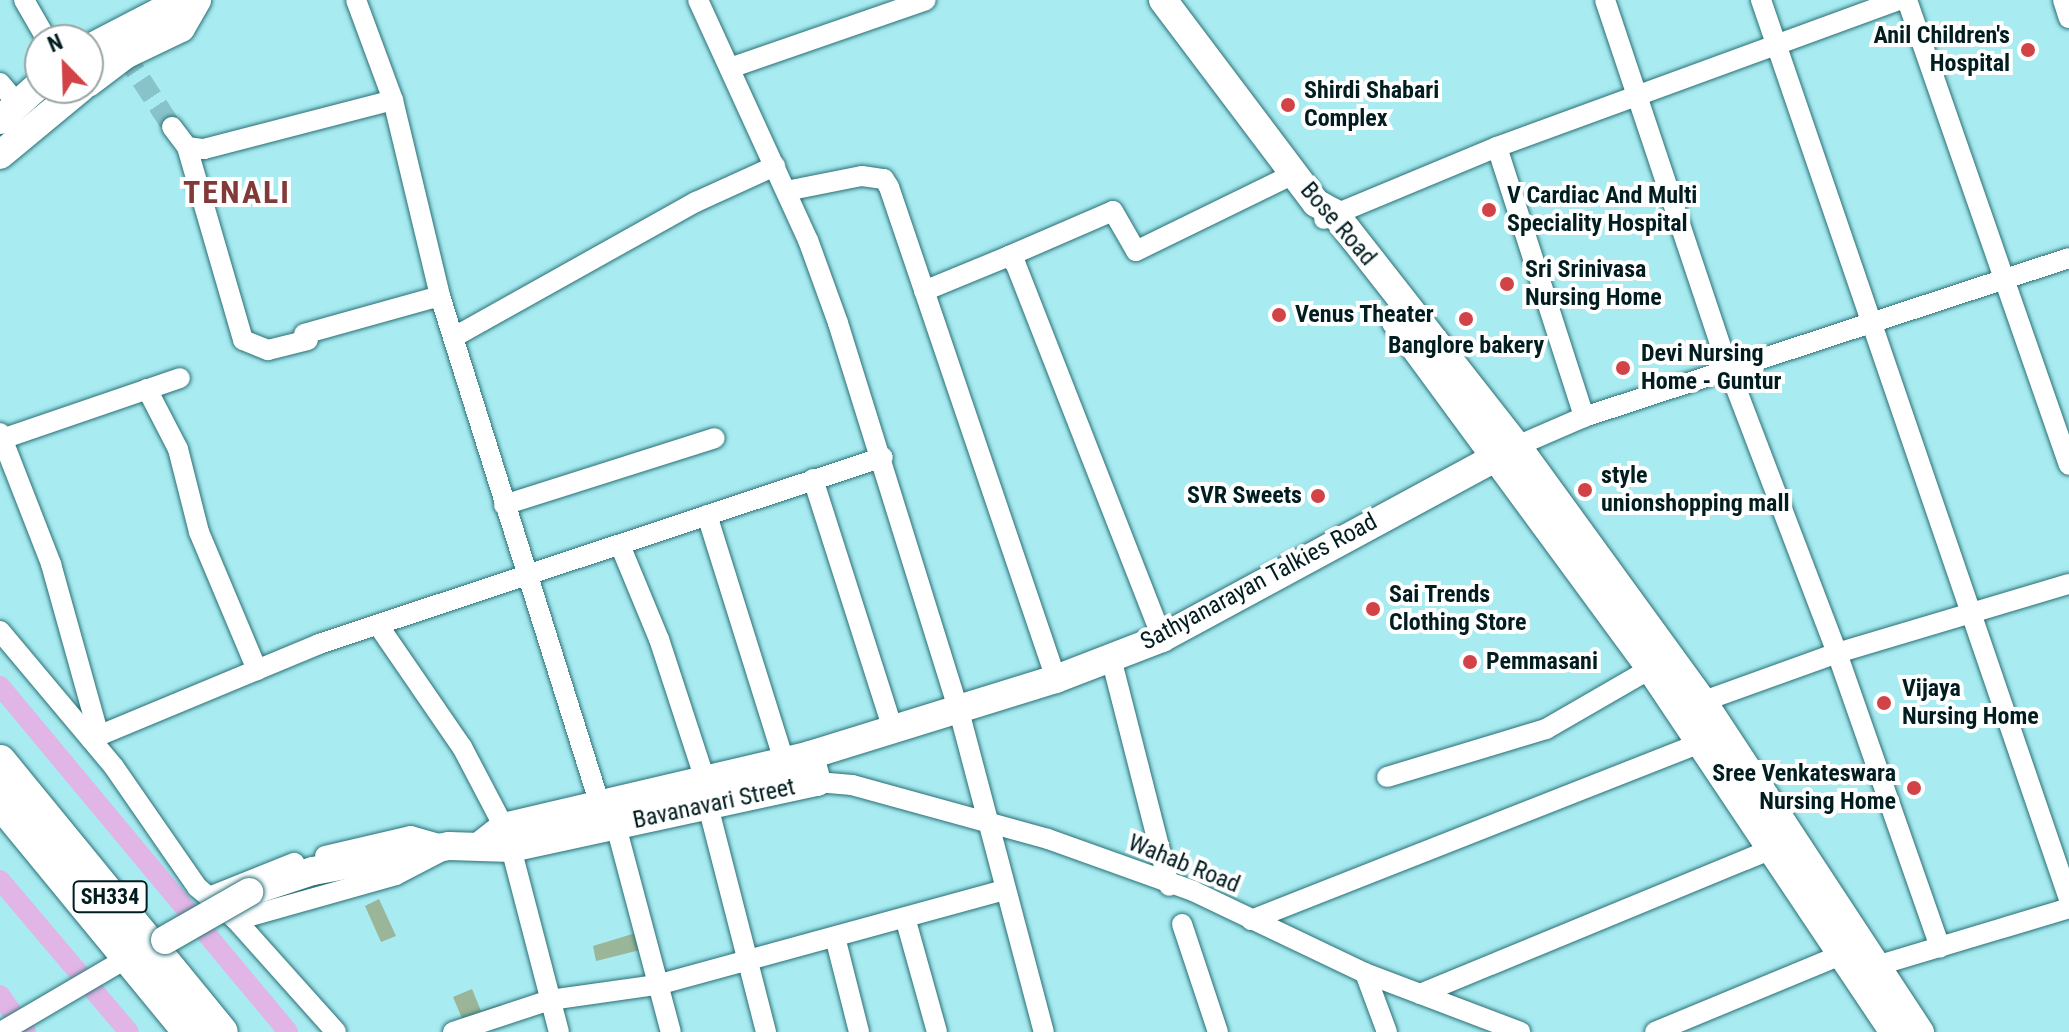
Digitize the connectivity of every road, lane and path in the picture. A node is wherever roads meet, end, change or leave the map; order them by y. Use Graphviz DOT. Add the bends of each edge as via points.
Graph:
graph roads {
  1 [pos="24,0"];
  2 [pos="197,0"];
  3 [pos="356,0"];
  4 [pos="698,0"];
  5 [pos="926,0"];
  6 [pos="1163,0"];
  7 [pos="1605,0"];
  8 [pos="1761,0"];
  9 [pos="1898,0"];
  10 [pos="1907,0"];
  11 [pos="2063,0"];
  12 [pos="171,2"];
  13 [pos="2069,18"];
  14 [pos="38,24"];
  15 [pos="119,44"];
  16 [pos="1776,44"];
  17 [pos="104,46"];
  18 [pos="104,63"];
  19 [pos="730,68"];
  20 [pos="24,92"];
  21 [pos="1639,97"];
  22 [pos="393,100"];
  23 [pos="6,102"];
  24 [pos="62,104"];
  25 [pos="172,127"];
  26 [pos="187,147"];
  27 [pos="1497,147"];
  28 [pos="0,155"];
  29 [pos="775,166"];
  30 [pos="1294,174"];
  31 [pos="786,191"];
  32 [pos="1324,212"];
  33 [pos="1009,256"];
  34 [pos="2069,258"];
  35 [pos="2005,279"];
  36 [pos="924,291"];
  37 [pos="440,296"];
  38 [pos="1875,322"];
  39 [pos="454,337"];
  40 [pos="1729,370"];
  41 [pos="180,378"];
  42 [pos="147,389"];
  43 [pos="1584,417"];
  44 [pos="1,436"];
  45 [pos="715,438"];
  46 [pos="1506,451"];
  47 [pos="883,457"];
  48 [pos="2069,465"];
  49 [pos="813,479"];
  50 [pos="504,505"];
  51 [pos="707,515"];
  52 [pos="620,545"];
  53 [pos="527,577"];
  54 [pos="2069,584"];
  55 [pos="1972,613"];
  56 [pos="378,625"];
  57 [pos="0,631"];
  58 [pos="1162,638"];
  59 [pos="1837,653"];
  60 [pos="1111,658"];
  61 [pos="1660,663"];
  62 [pos="257,670"];
  63 [pos="1056,679"];
  64 [pos="1690,706"];
  65 [pos="959,711"];
  66 [pos="893,730"];
  67 [pos="95,737"];
  68 [pos="1700,743"];
  69 [pos="797,758"];
  70 [pos="0,761"];
  71 [pos="1387,777"];
  72 [pos="817,782"];
  73 [pos="706,793"];
  74 [pos="0,802"];
  75 [pos="608,815"];
  76 [pos="986,822"];
  77 [pos="499,840"];
  78 [pos="449,846"];
  79 [pos="1771,849"];
  80 [pos="1169,886"];
  81 [pos="1005,890"];
  82 [pos="209,897"];
  83 [pos="2069,899"];
  84 [pos="2069,908"];
  85 [pos="236,920"];
  86 [pos="1251,920"];
  87 [pos="906,921"];
  88 [pos="1182,924"];
  89 [pos="835,937"];
  90 [pos="1940,947"];
  91 [pos="138,954"];
  92 [pos="749,958"];
  93 [pos="1859,960"];
  94 [pos="1365,973"];
  95 [pos="657,985"];
  96 [pos="1420,994"];
  97 [pos="550,1000"];
  98 [pos="1,1032"];
  99 [pos="189,1032"];
  100 [pos="222,1032"];
  101 [pos="336,1032"];
  102 [pos="453,1032"];
  103 [pos="559,1032"];
  104 [pos="671,1032"];
  105 [pos="766,1032"];
  106 [pos="859,1032"];
  107 [pos="937,1032"];
  108 [pos="1044,1032"];
  109 [pos="1218,1032"];
  110 [pos="1387,1032"];
  111 [pos="1520,1032"];
  112 [pos="1655,1032"];
  113 [pos="1894,1032"];
  114 [pos="1920,1032"];
  1 -- 14 [label="street"];
  2 -- 15 [label="main road" via="181,28"];
  3 -- 22 [label="street"];
  4 -- 19 [label="street"];
  5 -- 19 [label="street"];
  6 -- 30 [label="main road, Bose Road"];
  7 -- 21 [label="street"];
  8 -- 16 [label="street"];
  9 -- 16 [label="street"];
  10 -- 35 [label="street"];
  11 -- 13 [label="street"];
  12 -- 15 [label="main road"];
  15 -- 17 [label="main road"];
  15 -- 18 [label="main road"];
  16 -- 21 [label="street"];
  16 -- 38 [label="street"];
  19 -- 29 [label="street"];
  20 -- 23 [label="main road"];
  21 -- 27 [label="street"];
  21 -- 40 [label="street"];
  22 -- 26 [label="street" via="204,149"];
  22 -- 37 [label="street"];
  24 -- 28 [label="main road"];
  25 -- 26 [label="street"];
  26 -- 37 [label="street" via="243,340 268,350"];
  27 -- 32 [label="street"];
  27 -- 43 [label="street"];
  29 -- 31 [label="street"];
  29 -- 39 [label="street" via="696,202"];
  30 -- 32 [label="main road, Bose Road"];
  30 -- 33 [label="street" via="1136,251 1113,211"];
  31 -- 36 [label="street" via="862,176 884,179"];
  31 -- 47 [label="street"];
  32 -- 46 [label="main road, Bose Road"];
  33 -- 36 [label="street"];
  33 -- 58 [label="street"];
  34 -- 35 [label="street"];
  35 -- 38 [label="street"];
  35 -- 48 [label="street"];
  36 -- 63 [label="street"];
  37 -- 39 [label="street"];
  38 -- 40 [label="street"];
  38 -- 55 [label="street"];
  39 -- 50 [label="street"];
  40 -- 43 [label="street"];
  40 -- 59 [label="street"];
  41 -- 42 [label="street"];
  42 -- 44 [label="street"];
  42 -- 62 [label="street" via="178,449 199,532"];
  43 -- 46 [label="street"];
  44 -- 67 [label="street" via="51,564"];
  45 -- 50 [label="street"];
  46 -- 58 [label="main road, Sathyanarayan Talkies Road"];
  46 -- 61 [label="main road, Bose Road"];
  47 -- 49 [label="street"];
  47 -- 65 [label="street"];
  49 -- 51 [label="street"];
  49 -- 66 [label="street"];
  50 -- 53 [label="street"];
  51 -- 52 [label="street"];
  51 -- 69 [label="street"];
  52 -- 53 [label="street"];
  52 -- 73 [label="street" via="659,639"];
  53 -- 56 [label="street"];
  53 -- 75 [label="street"];
  54 -- 55 [label="street"];
  55 -- 59 [label="street"];
  55 -- 83 [label="street"];
  56 -- 62 [label="street"];
  56 -- 77 [label="street" via="462,747"];
  57 -- 67 [label="street"];
  58 -- 60 [label="main road, Sathyanarayan Talkies Road"];
  59 -- 64 [label="street"];
  59 -- 90 [label="street"];
  60 -- 63 [label="main road, Sathyanarayan Talkies Road"];
  60 -- 80 [label="street"];
  61 -- 64 [label="main road, Bose Road"];
  61 -- 71 [label="street" via="1546,729"];
  62 -- 67 [label="street"];
  63 -- 65 [label="main road, Sathyanarayan Talkies Road"];
  64 -- 68 [label="main road"];
  64 -- 93 [label="main road"];
  65 -- 66 [label="main road, Sathyanarayan Talkies Road"];
  65 -- 76 [label="street"];
  66 -- 69 [label="main road, Sathyanarayan Talkies Road"];
  67 -- 82 [label="street"];
  68 -- 79 [label="main road"];
  68 -- 86 [label="street"];
  69 -- 72 [label="main road, Bavanavari Street"];
  69 -- 73 [label="main road, Bavanavari Street"];
  70 -- 91 [label="main road, SH334"];
  72 -- 73 [label="main road, Bavanavari Street"];
  72 -- 76 [label="street, Wahab Road" via="852,785"];
  73 -- 75 [label="main road, Bavanavari Street"];
  73 -- 92 [label="street"];
  74 -- 91 [label="main road, SH334"];
  75 -- 77 [label="main road, Bavanavari Street"];
  75 -- 95 [label="street"];
  76 -- 80 [label="street, Wahab Road" via="1048,839"];
  76 -- 81 [label="street"];
  77 -- 78 [label="main road, Bavanavari Street"];
  77 -- 97 [label="street"];
  78 -- 82 [label="street" via="411,836 259,874"];
  78 -- 85 [label="street" via="406,871"];
  78 -- 91 [label="main road, Bavanavari Street, bridge" via="313,871 249,892"];
  79 -- 93 [label="main road"];
  79 -- 96 [label="street"];
  80 -- 86 [label="street, Wahab Road" via="1193,891"];
  81 -- 87 [label="street"];
  81 -- 108 [label="street"];
  82 -- 85 [label="street"];
  84 -- 90 [label="street"];
  85 -- 101 [label="street"];
  86 -- 94 [label="street, Wahab Road"];
  87 -- 89 [label="street"];
  87 -- 107 [label="street"];
  88 -- 109 [label="street"];
  89 -- 92 [label="street"];
  89 -- 106 [label="street"];
  90 -- 93 [label="street"];
  91 -- 98 [label="street"];
  91 -- 99 [label="main road, SH334"];
  91 -- 100 [label="main road, SH334"];
  92 -- 95 [label="street"];
  92 -- 105 [label="street"];
  93 -- 112 [label="street"];
  93 -- 113 [label="main road"];
  93 -- 114 [label="main road"];
  94 -- 96 [label="street, Wahab Road"];
  94 -- 110 [label="street"];
  95 -- 97 [label="street"];
  95 -- 104 [label="street"];
  96 -- 111 [label="street, Wahab Road"];
  97 -- 102 [label="street"];
  97 -- 103 [label="street"];
}
